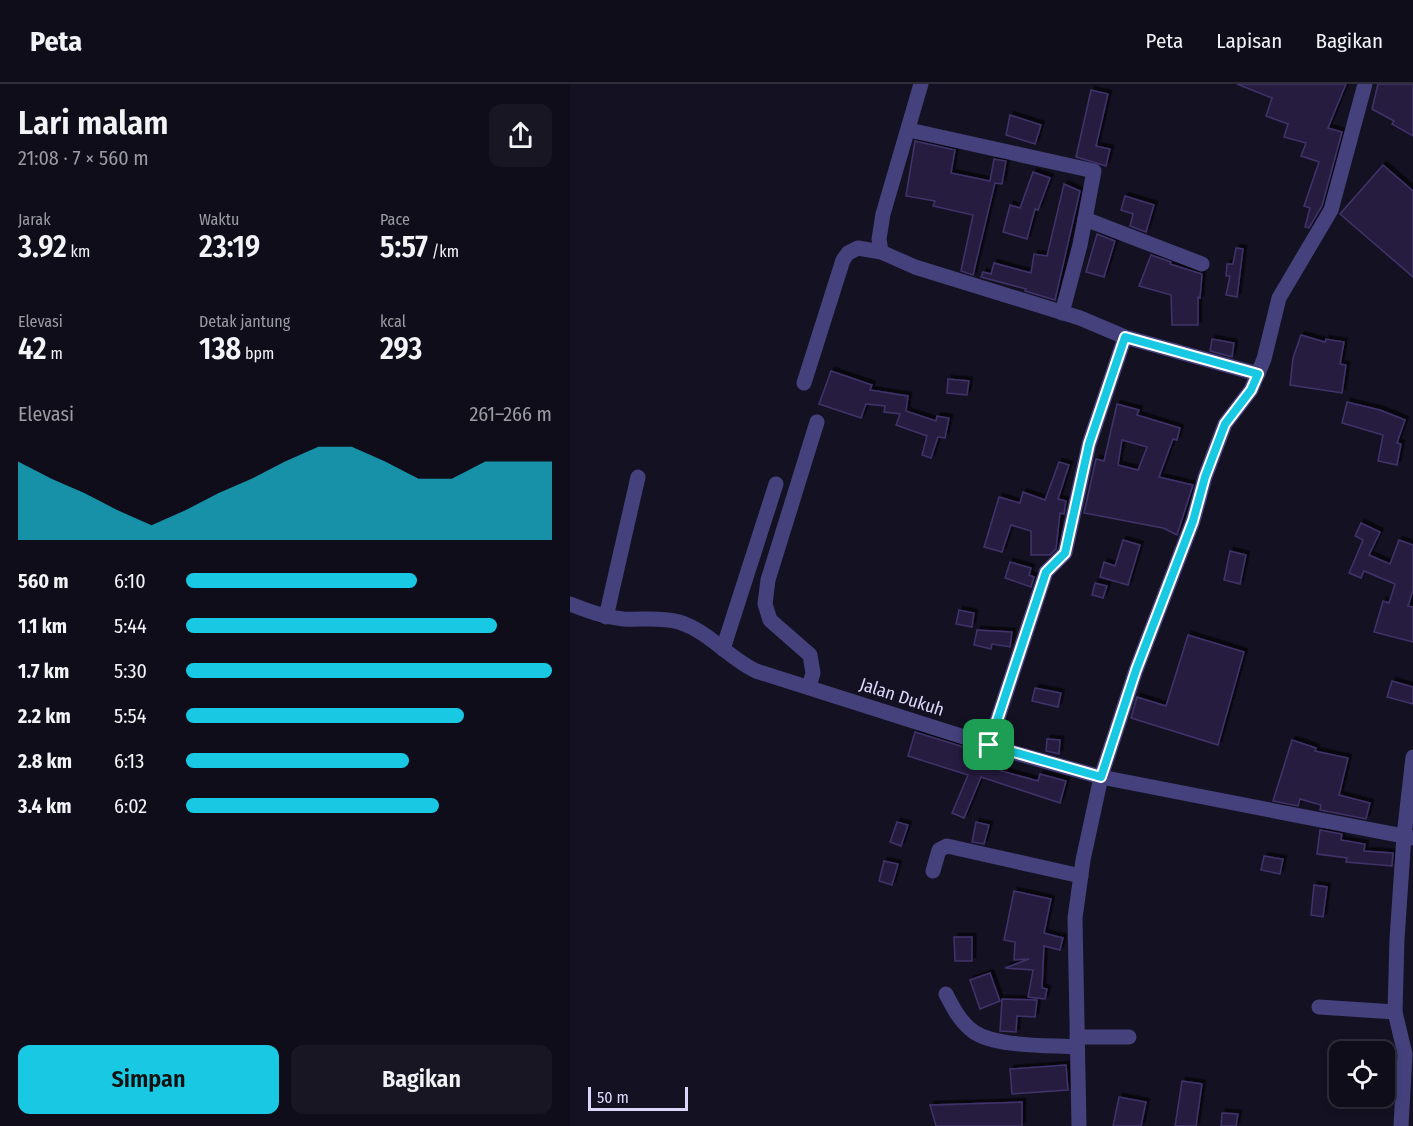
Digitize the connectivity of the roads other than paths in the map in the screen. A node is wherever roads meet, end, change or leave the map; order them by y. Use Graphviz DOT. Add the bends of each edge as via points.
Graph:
graph roads {
  1 [pos="921,84"];
  2 [pos="1365,84"];
  3 [pos="909,130"];
  4 [pos="1085,219"];
  5 [pos="881,252"];
  6 [pos="1202,264"];
  7 [pos="1062,313"];
  8 [pos="1125,337"];
  9 [pos="1258,374"];
  10 [pos="804,383"];
  11 [pos="817,422"];
  12 [pos="638,477"];
  13 [pos="776,484"];
  14 [pos="570,604"];
  15 [pos="606,617"];
  16 [pos="723,649"];
  17 [pos="808,687"];
  18 [pos="989,745"];
  19 [pos="1413,757"];
  20 [pos="1101,777"];
  21 [pos="1408,837"];
  22 [pos="933,871"];
  23 [pos="1081,876"];
  24 [pos="1397,939"];
  25 [pos="1413,940"];
  26 [pos="946,994"];
  27 [pos="1319,1007"];
  28 [pos="1395,1012"];
  29 [pos="1129,1037"];
  30 [pos="1077,1042"];
  31 [pos="1079,1126"];
  32 [pos="1401,1126"];
  1 -- 3 [label="street"];
  2 -- 9 [label="street" via="1331,210 1279,298"];
  3 -- 4 [label="street" via="1091,168 1094,173"];
  3 -- 5 [label="street" via="883,214"];
  4 -- 6 [label="street"];
  4 -- 7 [label="street"];
  5 -- 7 [label="street" via="915,267"];
  5 -- 10 [label="street" via="858,248 848,253"];
  7 -- 8 [label="street"];
  8 -- 9 [label="street"];
  8 -- 18 [label="street" via="1089,444 1065,553 1046,572"];
  9 -- 20 [label="street" via="1225,424"];
  11 -- 17 [label="street" via="768,580 765,604 770,620 810,655 813,673"];
  12 -- 15 [label="street"];
  13 -- 16 [label="street"];
  14 -- 15 [label="street, Jalan Dukuh"];
  15 -- 16 [label="street, Jalan Dukuh" via="666,619 697,629"];
  16 -- 17 [label="street, Jalan Dukuh" via="737,662 756,671"];
  17 -- 18 [label="street, Jalan Dukuh"];
  18 -- 20 [label="street, Jalan Dukuh"];
  19 -- 21 [label="street"];
  20 -- 21 [label="street, Jalan Dukuh"];
  20 -- 23 [label="street"];
  21 -- 24 [label="street"];
  22 -- 23 [label="street" via="939,850 947,846"];
  23 -- 30 [label="street" via="1075,918"];
  24 -- 25 [label="street"];
  24 -- 28 [label="street"];
  26 -- 30 [label="street" via="964,1023 985,1036 1002,1041"];
  27 -- 28 [label="street"];
  28 -- 32 [label="street" via="1405,1054"];
  29 -- 30 [label="street"];
  30 -- 31 [label="street"];
}
